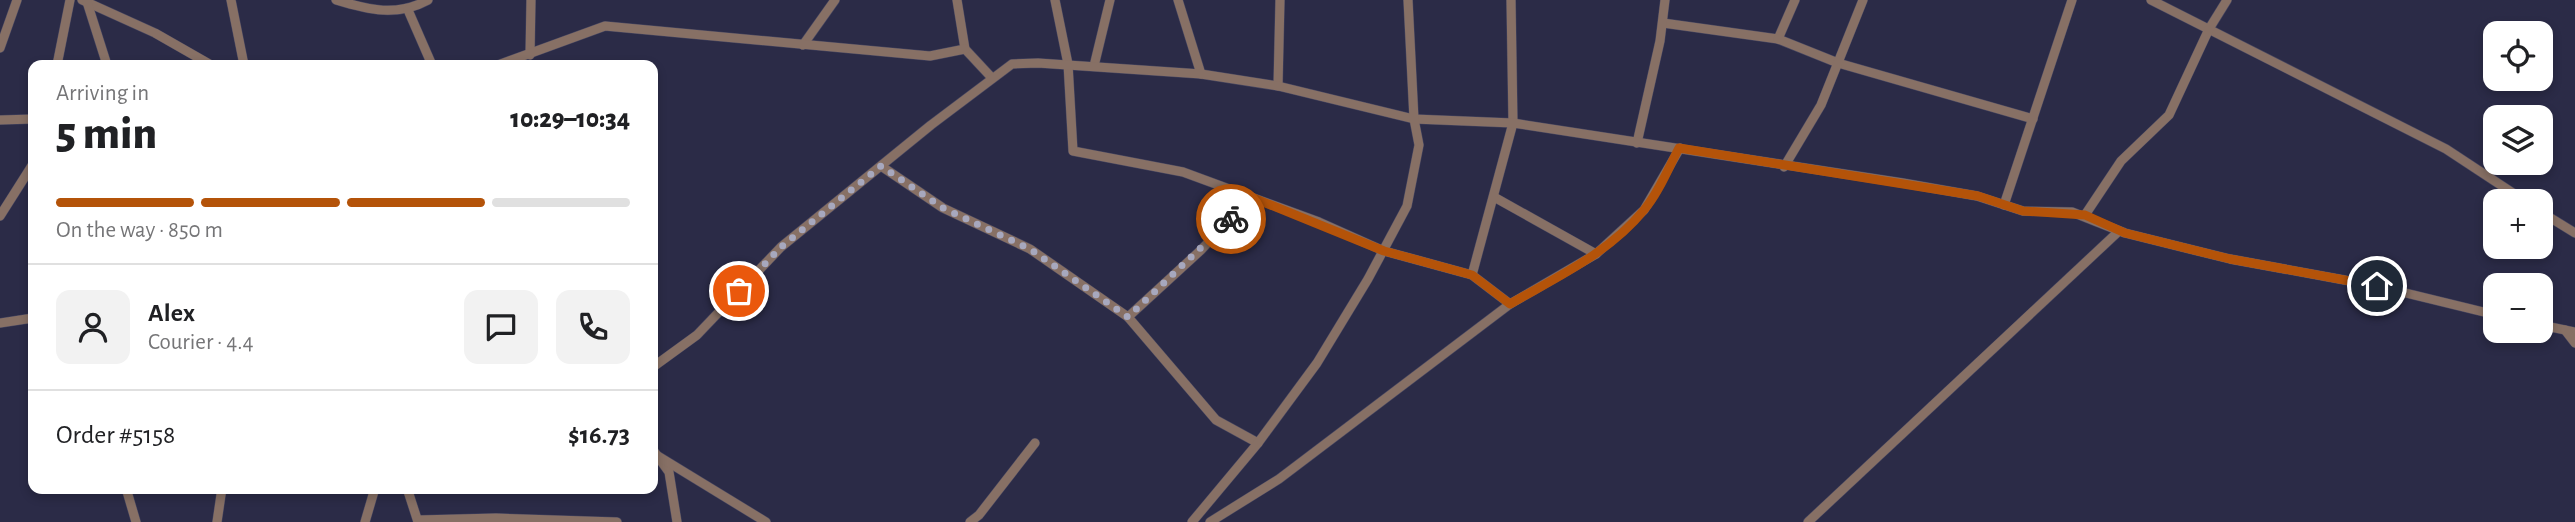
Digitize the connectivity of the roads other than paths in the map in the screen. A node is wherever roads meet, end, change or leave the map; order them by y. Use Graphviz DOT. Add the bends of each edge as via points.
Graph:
graph roads {
  1 [pos="18,0"];
  2 [pos="70,0"];
  3 [pos="230,0"];
  4 [pos="336,0"];
  5 [pos="531,0"];
  6 [pos="835,0"];
  7 [pos="957,0"];
  8 [pos="1055,0"];
  9 [pos="1110,0"];
  10 [pos="1178,0"];
  11 [pos="1280,0"];
  12 [pos="1408,0"];
  13 [pos="1511,0"];
  14 [pos="1665,0"];
  15 [pos="1795,0"];
  16 [pos="1863,0"];
  17 [pos="2072,0"];
  18 [pos="2151,0"];
  19 [pos="2167,0"];
  20 [pos="2227,0"];
  21 [pos="85,1"];
  22 [pos="424,1"];
  23 [pos="408,10"];
  24 [pos="2172,11"];
  25 [pos="1662,23"];
  26 [pos="2209,29"];
  27 [pos="1778,39"];
  28 [pos="803,46"];
  29 [pos="0,48"];
  30 [pos="965,49"];
  31 [pos="530,55"];
  32 [pos="58,60"];
  33 [pos="105,60"];
  34 [pos="202,60"];
  35 [pos="243,60"];
  36 [pos="430,60"];
  37 [pos="514,60"];
  38 [pos="1838,63"];
  39 [pos="1068,64"];
  40 [pos="1094,66"];
  41 [pos="1201,74"];
  42 [pos="992,78"];
  43 [pos="1278,86"];
  44 [pos="2033,118"];
  45 [pos="28,119"];
  46 [pos="1413,119"];
  47 [pos="0,120"];
  48 [pos="1513,123"];
  49 [pos="1637,143"];
  50 [pos="1679,148"];
  51 [pos="881,166"];
  52 [pos="1784,167"];
  53 [pos="28,172"];
  54 [pos="2507,189"];
  55 [pos="1251,197"];
  56 [pos="1494,197"];
  57 [pos="2004,205"];
  58 [pos="2085,215"];
  59 [pos="0,216"];
  60 [pos="2553,219"];
  61 [pos="2119,231"];
  62 [pos="2575,233"];
  63 [pos="1384,251"];
  64 [pos="1596,254"];
  65 [pos="1472,275"];
  66 [pos="1510,304"];
  67 [pos="2483,313"];
  68 [pos="1128,317"];
  69 [pos="28,319"];
  70 [pos="0,323"];
  71 [pos="2570,331"];
  72 [pos="2575,343"];
  73 [pos="658,364"];
  74 [pos="1034,443"];
  75 [pos="1258,443"];
  76 [pos="658,454"];
  77 [pos="658,456"];
  78 [pos="127,494"];
  79 [pos="221,494"];
  80 [pos="373,494"];
  81 [pos="409,494"];
  82 [pos="418,521"];
  83 [pos="136,522"];
  84 [pos="217,522"];
  85 [pos="365,522"];
  86 [pos="617,522"];
  87 [pos="677,522"];
  88 [pos="766,522"];
  89 [pos="970,522"];
  90 [pos="1192,522"];
  91 [pos="1210,522"];
  92 [pos="1808,522"];
  1 -- 29 [label="street"];
  2 -- 32 [label="street"];
  3 -- 35 [label="street"];
  4 -- 23 [label="street" via="365,9"];
  5 -- 31 [label="street"];
  6 -- 28 [label="street"];
  7 -- 30 [label="street"];
  8 -- 39 [label="street"];
  9 -- 40 [label="street"];
  10 -- 41 [label="street"];
  11 -- 43 [label="street"];
  12 -- 46 [label="street"];
  13 -- 48 [label="street"];
  14 -- 25 [label="street"];
  15 -- 27 [label="street"];
  16 -- 38 [label="street"];
  17 -- 44 [label="street"];
  18 -- 24 [label="street"];
  19 -- 24 [label="street"];
  20 -- 26 [label="street"];
  21 -- 33 [label="street"];
  21 -- 34 [label="street"];
  22 -- 23 [label="street"];
  23 -- 36 [label="street"];
  24 -- 26 [label="street"];
  25 -- 27 [label="street"];
  25 -- 49 [label="street"];
  26 -- 54 [label="street" via="2446,149"];
  26 -- 58 [label="street" via="2169,115 2121,161"];
  27 -- 38 [label="street"];
  28 -- 30 [label="street" via="930,56"];
  28 -- 31 [label="street" via="605,26"];
  30 -- 42 [label="street"];
  31 -- 37 [label="street"];
  38 -- 44 [label="street"];
  38 -- 52 [label="street" via="1821,105"];
  39 -- 40 [label="street"];
  39 -- 42 [label="street" via="1012,64"];
  39 -- 55 [label="street" via="1073,150 1182,172"];
  40 -- 41 [label="street"];
  41 -- 43 [label="street"];
  42 -- 51 [label="street"];
  43 -- 46 [label="street"];
  44 -- 57 [label="street"];
  45 -- 47 [label="street"];
  46 -- 48 [label="street"];
  46 -- 63 [label="street" via="1419,145 1407,206"];
  48 -- 49 [label="street"];
  48 -- 56 [label="street"];
  49 -- 50 [label="street"];
  50 -- 52 [label="street"];
  50 -- 64 [label="street" via="1644,210"];
  51 -- 68 [label="street" via="943,208 1030,249"];
  51 -- 73 [label="street" via="781,247 697,335"];
  52 -- 57 [label="street" via="1978,196"];
  53 -- 59 [label="street"];
  55 -- 63 [label="street"];
  55 -- 68 [label="street"];
  56 -- 64 [label="street"];
  56 -- 65 [label="street"];
  57 -- 58 [label="street" via="2023,211"];
  58 -- 61 [label="street"];
  60 -- 62 [label="street"];
  61 -- 67 [label="street"];
  61 -- 92 [label="street"];
  63 -- 65 [label="street"];
  63 -- 75 [label="street" via="1317,363"];
  64 -- 66 [label="street"];
  65 -- 66 [label="street"];
  66 -- 91 [label="street" via="1279,479"];
  68 -- 75 [label="street" via="1216,420"];
  69 -- 70 [label="street"];
  71 -- 72 [label="street"];
  74 -- 89 [label="street"];
  75 -- 90 [label="street"];
  76 -- 88 [label="street"];
  77 -- 87 [label="street" via="669,472"];
  78 -- 83 [label="street"];
  79 -- 84 [label="street"];
  80 -- 85 [label="street"];
  81 -- 82 [label="street"];
  82 -- 86 [label="street"];
}
